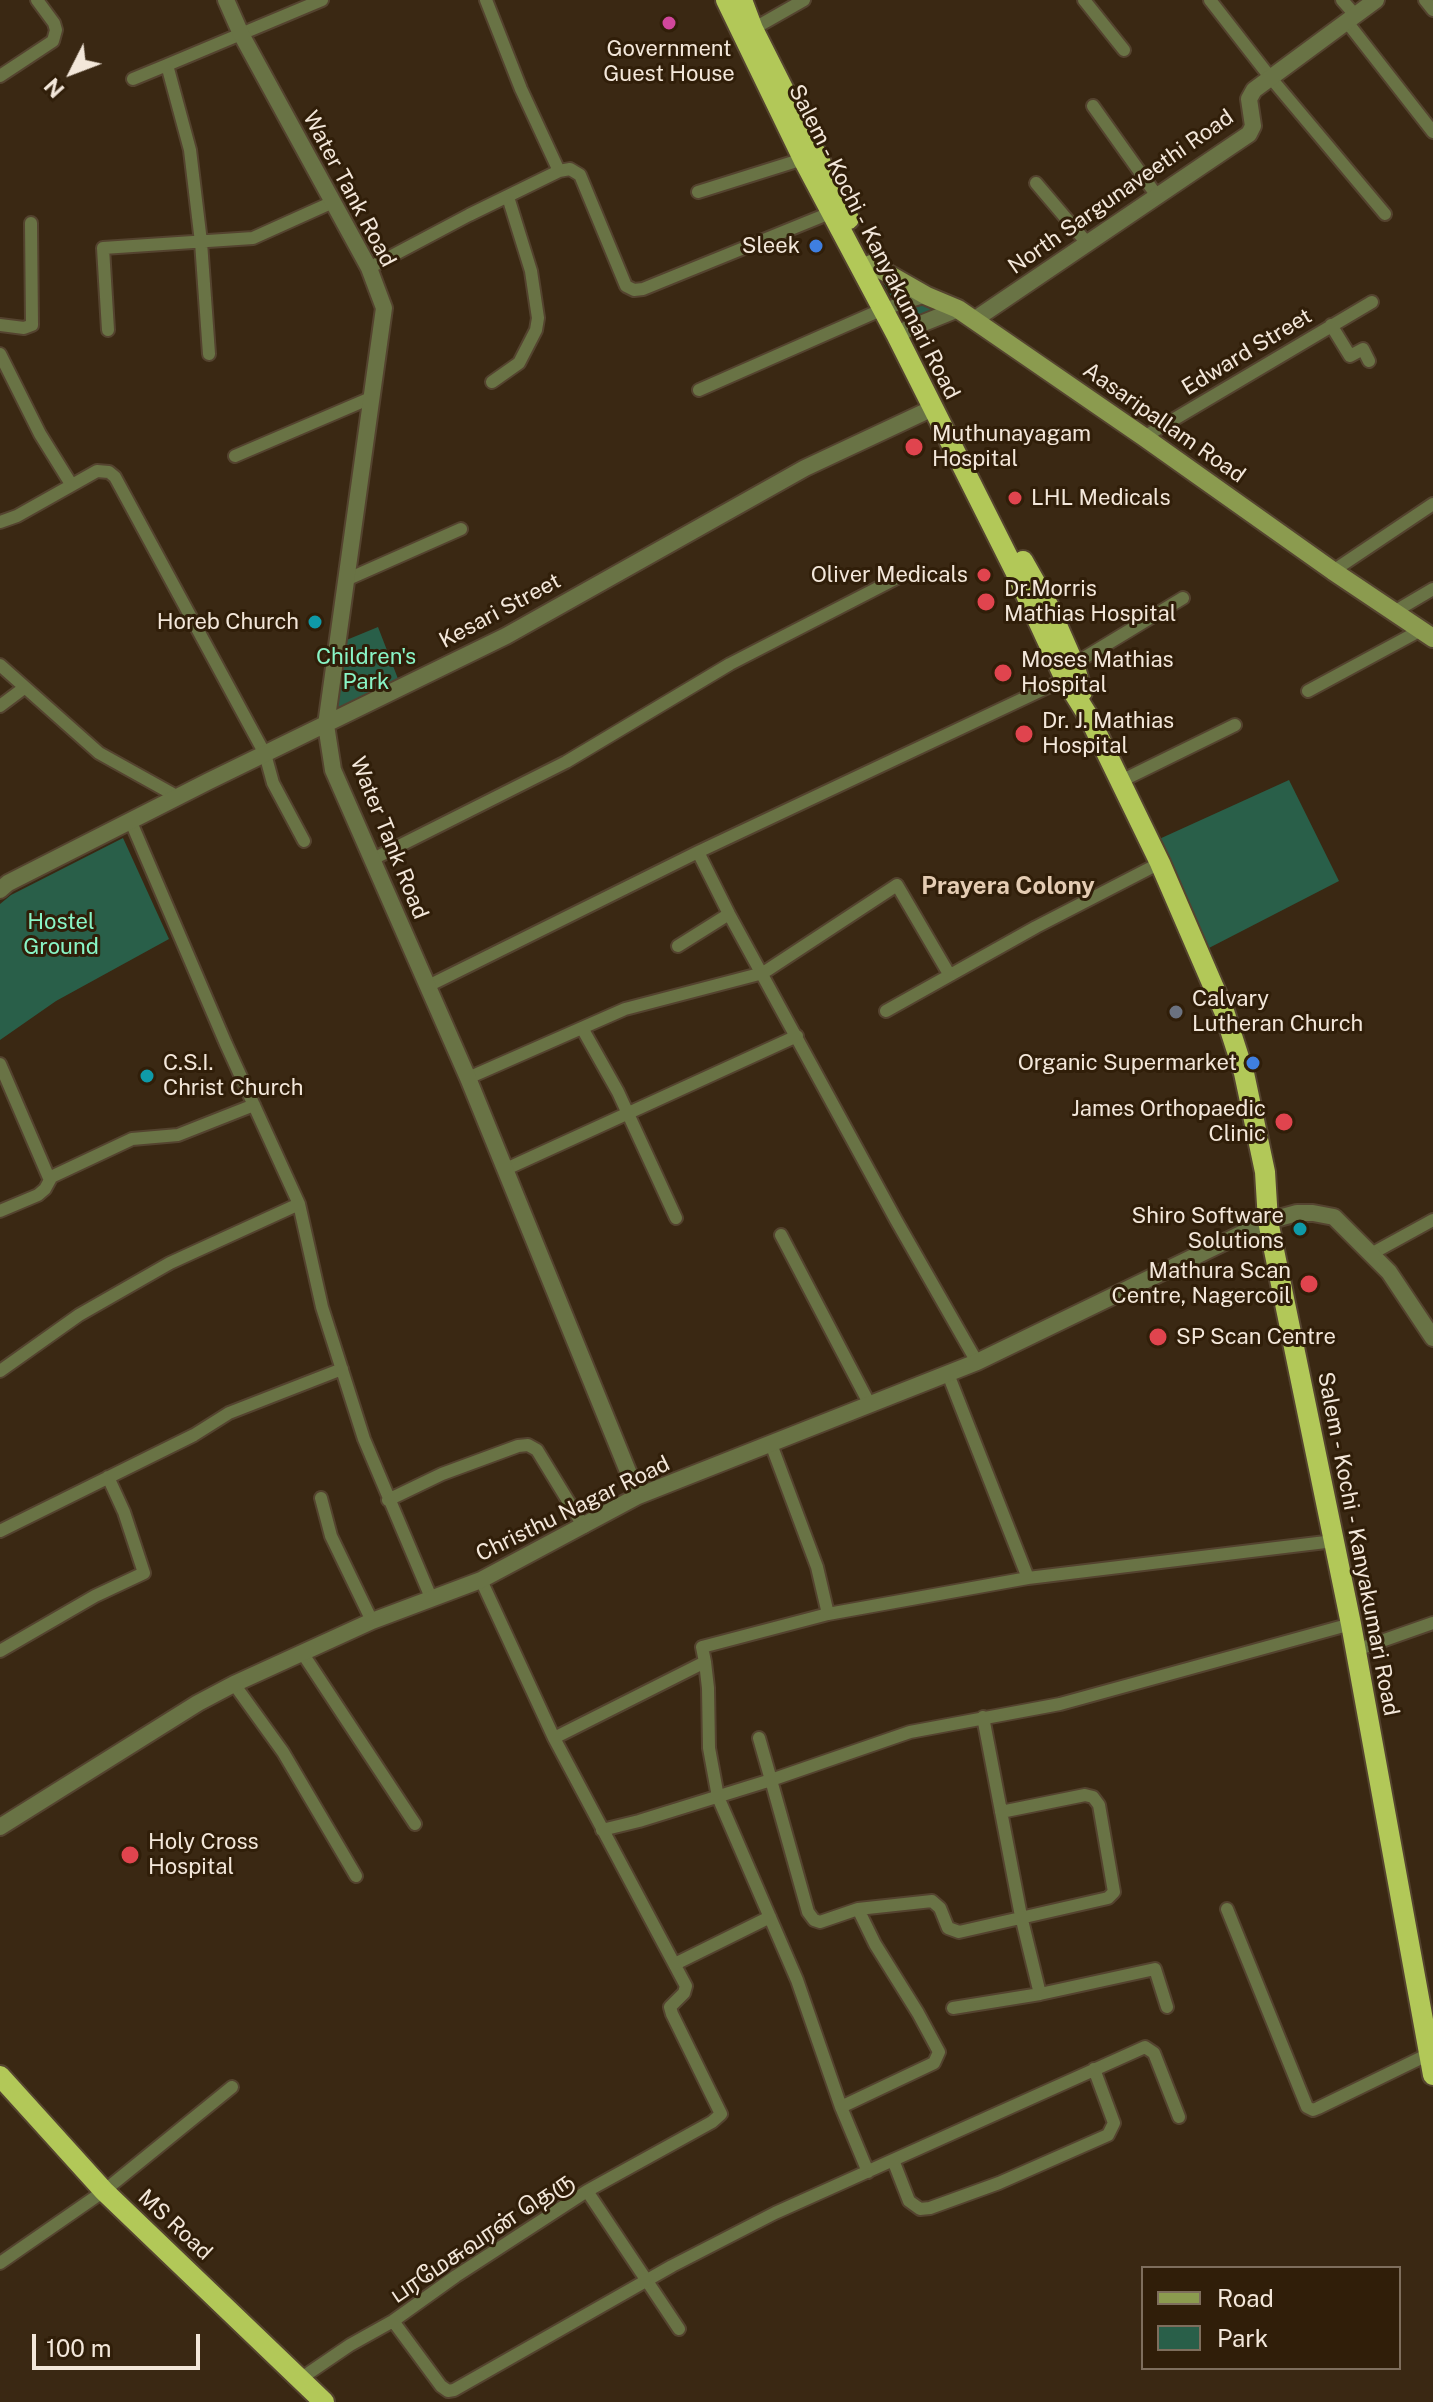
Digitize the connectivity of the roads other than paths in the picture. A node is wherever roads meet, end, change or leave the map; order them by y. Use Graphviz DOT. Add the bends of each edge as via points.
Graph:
graph roads {
  1 [pos="37,0"];
  2 [pos="226,0"];
  3 [pos="322,0"];
  4 [pos="486,0"];
  5 [pos="726,0"];
  6 [pos="742,0"];
  7 [pos="804,0"];
  8 [pos="1084,0"];
  9 [pos="1210,0"];
  10 [pos="1342,0"];
  11 [pos="1376,0"];
  12 [pos="1425,0"];
  13 [pos="1433,10"];
  14 [pos="1352,19"];
  15 [pos="753,29"];
  16 [pos="241,34"];
  17 [pos="1124,50"];
  18 [pos="167,65"];
  19 [pos="0,76"];
  20 [pos="1270,77"];
  21 [pos="133,79"];
  22 [pos="1093,106"];
  23 [pos="1433,132"];
  24 [pos="803,159"];
  25 [pos="559,171"];
  26 [pos="1036,183"];
  27 [pos="698,192"];
  28 [pos="1157,196"];
  29 [pos="508,197"];
  30 [pos="333,202"];
  31 [pos="830,213"];
  32 [pos="1385,214"];
  33 [pos="31,223"];
  34 [pos="201,242"];
  35 [pos="1087,243"];
  36 [pos="866,267"];
  37 [pos="369,268"];
  38 [pos="927,296"];
  39 [pos="1372,302"];
  40 [pos="888,308"];
  41 [pos="966,315"];
  42 [pos="0,325"];
  43 [pos="1331,325"];
  44 [pos="108,330"];
  45 [pos="901,331"];
  46 [pos="0,354"];
  47 [pos="209,354"];
  48 [pos="1369,361"];
  49 [pos="492,382"];
  50 [pos="699,390"];
  51 [pos="373,397"];
  52 [pos="933,408"];
  53 [pos="1144,437"];
  54 [pos="235,456"];
  55 [pos="71,484"];
  56 [pos="1433,504"];
  57 [pos="0,522"];
  58 [pos="461,529"];
  59 [pos="1333,571"];
  60 [pos="897,578"];
  61 [pos="348,579"];
  62 [pos="1433,589"];
  63 [pos="1183,598"];
  64 [pos="1394,612"];
  65 [pos="1427,634"];
  66 [pos="0,665"];
  67 [pos="1069,672"];
  68 [pos="24,688"];
  69 [pos="1308,691"];
  70 [pos="0,706"];
  71 [pos="326,725"];
  72 [pos="1235,725"];
  73 [pos="265,754"];
  74 [pos="1119,782"];
  75 [pos="178,797"];
  76 [pos="131,822"];
  77 [pos="304,841"];
  78 [pos="698,852"];
  79 [pos="371,860"];
  80 [pos="1160,863"];
  81 [pos="0,890"];
  82 [pos="729,914"];
  83 [pos="678,946"];
  84 [pos="763,973"];
  85 [pos="949,974"];
  86 [pos="428,986"];
  87 [pos="886,1011"];
  88 [pos="582,1028"];
  89 [pos="797,1036"];
  90 [pos="0,1064"];
  91 [pos="468,1078"];
  92 [pos="254,1105"];
  93 [pos="628,1114"];
  94 [pos="506,1169"];
  95 [pos="51,1178"];
  96 [pos="299,1204"];
  97 [pos="0,1211"];
  98 [pos="676,1218"];
  99 [pos="1433,1220"];
  100 [pos="1268,1221"];
  101 [pos="781,1235"];
  102 [pos="1371,1254"];
  103 [pos="1433,1338"];
  104 [pos="977,1362"];
  105 [pos="342,1369"];
  106 [pos="0,1371"];
  107 [pos="948,1374"];
  108 [pos="870,1405"];
  109 [pos="771,1444"];
  110 [pos="108,1477"];
  111 [pos="638,1496"];
  112 [pos="321,1498"];
  113 [pos="388,1500"];
  114 [pos="584,1527"];
  115 [pos="0,1531"];
  116 [pos="1334,1541"];
  117 [pos="1028,1578"];
  118 [pos="481,1580"];
  119 [pos="432,1600"];
  120 [pos="828,1614"];
  121 [pos="372,1621"];
  122 [pos="1433,1623"];
  123 [pos="1351,1624"];
  124 [pos="1356,1650"];
  125 [pos="0,1651"];
  126 [pos="303,1654"];
  127 [pos="705,1662"];
  128 [pos="234,1684"];
  129 [pos="983,1717"];
  130 [pos="554,1738"];
  131 [pos="759,1738"];
  132 [pos="771,1780"];
  133 [pos="718,1797"];
  134 [pos="1001,1812"];
  135 [pos="415,1824"];
  136 [pos="0,1827"];
  137 [pos="602,1830"];
  138 [pos="356,1876"];
  139 [pos="858,1909"];
  140 [pos="1227,1909"];
  141 [pos="1021,1916"];
  142 [pos="770,1917"];
  143 [pos="675,1964"];
  144 [pos="1040,1994"];
  145 [pos="1167,2007"];
  146 [pos="953,2008"];
  147 [pos="1429,2054"];
  148 [pos="1094,2069"];
  149 [pos="1433,2075"];
  150 [pos="0,2076"];
  151 [pos="232,2087"];
  152 [pos="841,2107"];
  153 [pos="1179,2117"];
  154 [pos="893,2160"];
  155 [pos="868,2172"];
  156 [pos="104,2191"];
  157 [pos="587,2191"];
  158 [pos="0,2263"];
  159 [pos="647,2280"];
  160 [pos="393,2321"];
  161 [pos="679,2329"];
  162 [pos="310,2394"];
  1 -- 19 [label="street" via="54,23 53,41"];
  2 -- 16 [label="street, Water Tank Road"];
  3 -- 16 [label="street"];
  4 -- 25 [label="street"];
  5 -- 24 [label="highway, Salem - Kochi - Kanyakumari Road"];
  6 -- 15 [label="highway, Salem - Kochi - Kanyakumari Road"];
  7 -- 15 [label="street"];
  8 -- 17 [label="street"];
  9 -- 20 [label="street"];
  10 -- 14 [label="street"];
  11 -- 14 [label="street, North Sargunaveethi Road"];
  12 -- 13 [label="street"];
  14 -- 20 [label="street, North Sargunaveethi Road"];
  14 -- 23 [label="street"];
  15 -- 36 [label="highway, Salem - Kochi - Kanyakumari Road"];
  16 -- 18 [label="street"];
  16 -- 30 [label="street, Water Tank Road"];
  18 -- 21 [label="street"];
  18 -- 34 [label="street" via="190,150"];
  20 -- 28 [label="street, North Sargunaveethi Road" via="1249,99 1249,134"];
  20 -- 32 [label="street"];
  22 -- 28 [label="street"];
  24 -- 27 [label="street"];
  24 -- 31 [label="highway, Salem - Kochi - Kanyakumari Road"];
  25 -- 29 [label="street"];
  25 -- 31 [label="street" via="580,175 626,286 634,290"];
  26 -- 35 [label="street"];
  28 -- 35 [label="street, North Sargunaveethi Road"];
  29 -- 37 [label="street"];
  29 -- 49 [label="street" via="531,271 538,318 519,363"];
  30 -- 34 [label="street" via="253,238"];
  30 -- 37 [label="street, Water Tank Road"];
  31 -- 36 [label="highway, Salem - Kochi - Kanyakumari Road"];
  33 -- 42 [label="street" via="32,325"];
  34 -- 44 [label="street" via="103,248"];
  34 -- 47 [label="street"];
  35 -- 41 [label="street, North Sargunaveethi Road"];
  36 -- 38 [label="main road, Aasaripallam Road"];
  36 -- 40 [label="highway, Salem - Kochi - Kanyakumari Road"];
  37 -- 51 [label="street, Water Tank Road" via="384,308"];
  38 -- 40 [label="street"];
  38 -- 41 [label="main road, Aasaripallam Road"];
  39 -- 43 [label="street, Edward Street"];
  40 -- 45 [label="highway, Salem - Kochi - Kanyakumari Road"];
  40 -- 50 [label="street"];
  41 -- 45 [label="street, North Sargunaveethi Road"];
  41 -- 53 [label="main road, Aasaripallam Road"];
  43 -- 48 [label="street" via="1350,356 1363,349"];
  43 -- 53 [label="street, Edward Street"];
  45 -- 52 [label="highway, Salem - Kochi - Kanyakumari Road"];
  45 -- 67 [label="highway, Salem - Kochi - Kanyakumari Road" via="1049,607"];
  46 -- 55 [label="street"];
  51 -- 54 [label="street"];
  51 -- 61 [label="street, Water Tank Road"];
  52 -- 67 [label="highway, Salem - Kochi - Kanyakumari Road"];
  52 -- 71 [label="street, Kesari Street" via="805,468 506,636"];
  53 -- 59 [label="main road, Aasaripallam Road"];
  55 -- 57 [label="street"];
  55 -- 73 [label="street" via="97,471 115,477"];
  56 -- 59 [label="street"];
  58 -- 61 [label="street"];
  59 -- 64 [label="main road, Aasaripallam Road"];
  60 -- 79 [label="street" via="730,664 566,762"];
  61 -- 71 [label="street, Water Tank Road"];
  62 -- 64 [label="street"];
  63 -- 67 [label="street"];
  64 -- 65 [label="main road, Aasaripallam Road"];
  65 -- 69 [label="street"];
  66 -- 68 [label="street"];
  67 -- 74 [label="highway, Salem - Kochi - Kanyakumari Road"];
  67 -- 78 [label="street"];
  68 -- 70 [label="street"];
  68 -- 75 [label="street" via="99,753"];
  71 -- 73 [label="street, Kesari Street"];
  71 -- 79 [label="street, Water Tank Road" via="333,770"];
  72 -- 74 [label="street"];
  73 -- 75 [label="street, Kesari Street"];
  73 -- 77 [label="street" via="273,783"];
  74 -- 80 [label="highway, Salem - Kochi - Kanyakumari Road"];
  75 -- 76 [label="street, Kesari Street"];
  76 -- 81 [label="street, Kesari Street"];
  76 -- 92 [label="street"];
  78 -- 82 [label="street"];
  78 -- 86 [label="street"];
  79 -- 86 [label="street, Water Tank Road"];
  80 -- 85 [label="street"];
  80 -- 100 [label="highway, Salem - Kochi - Kanyakumari Road" via="1224,1011 1244,1073 1265,1172"];
  82 -- 83 [label="street"];
  82 -- 84 [label="street"];
  84 -- 85 [label="street" via="897,885"];
  84 -- 88 [label="street" via="625,1009"];
  84 -- 89 [label="street"];
  85 -- 87 [label="street"];
  86 -- 91 [label="street, Water Tank Road"];
  88 -- 91 [label="street"];
  88 -- 93 [label="street"];
  89 -- 93 [label="street"];
  89 -- 104 [label="street"];
  90 -- 95 [label="street"];
  91 -- 94 [label="street, Water Tank Road"];
  92 -- 95 [label="street" via="178,1135 132,1139"];
  92 -- 96 [label="street"];
  93 -- 94 [label="street"];
  93 -- 98 [label="street"];
  94 -- 111 [label="street, Water Tank Road"];
  95 -- 97 [label="street" via="38,1195"];
  96 -- 105 [label="street"];
  96 -- 106 [label="street" via="170,1263 79,1315"];
  99 -- 102 [label="street"];
  100 -- 102 [label="street, Christhu Nagar Road" via="1297,1213 1334,1217"];
  100 -- 104 [label="street, Christhu Nagar Road"];
  100 -- 116 [label="highway, Salem - Kochi - Kanyakumari Road"];
  101 -- 108 [label="street"];
  102 -- 103 [label="street, Christhu Nagar Road"];
  104 -- 107 [label="street, Christhu Nagar Road"];
  105 -- 110 [label="street" via="229,1413"];
  105 -- 113 [label="street"];
  107 -- 108 [label="street, Christhu Nagar Road"];
  107 -- 117 [label="street"];
  108 -- 109 [label="street, Christhu Nagar Road"];
  109 -- 111 [label="street, Christhu Nagar Road"];
  109 -- 120 [label="street" via="817,1567"];
  110 -- 115 [label="street"];
  110 -- 125 [label="street" via="144,1573"];
  111 -- 114 [label="street, Christhu Nagar Road"];
  112 -- 121 [label="street" via="331,1536"];
  113 -- 114 [label="street" via="442,1474 528,1445 537,1450"];
  113 -- 119 [label="street"];
  114 -- 118 [label="street, Christhu Nagar Road"];
  116 -- 117 [label="street"];
  116 -- 123 [label="highway, Salem - Kochi - Kanyakumari Road"];
  117 -- 120 [label="street"];
  118 -- 119 [label="street, Christhu Nagar Road"];
  118 -- 130 [label="street"];
  119 -- 121 [label="street, Christhu Nagar Road"];
  120 -- 127 [label="street" via="702,1647"];
  121 -- 126 [label="street, Christhu Nagar Road"];
  122 -- 124 [label="street"];
  123 -- 124 [label="highway, Salem - Kochi - Kanyakumari Road"];
  123 -- 129 [label="street" via="1060,1704"];
  124 -- 147 [label="highway, Salem - Kochi - Kanyakumari Road"];
  126 -- 128 [label="street, Christhu Nagar Road"];
  126 -- 135 [label="street"];
  127 -- 130 [label="street"];
  127 -- 133 [label="street" via="709,1748"];
  128 -- 136 [label="street, Christhu Nagar Road"];
  128 -- 138 [label="street" via="283,1752"];
  129 -- 132 [label="street" via="910,1732"];
  129 -- 134 [label="street"];
  130 -- 137 [label="street"];
  131 -- 132 [label="street"];
  132 -- 133 [label="street"];
  132 -- 139 [label="street" via="811,1917 820,1922"];
  133 -- 137 [label="street"];
  133 -- 142 [label="street"];
  134 -- 141 [label="street"];
  134 -- 141 [label="street" via="1085,1795 1099,1805 1114,1892 1108,1898"];
  137 -- 143 [label="street"];
  139 -- 141 [label="street" via="932,1901 948,1928 959,1932"];
  139 -- 152 [label="street" via="939,2052 934,2063"];
  140 -- 147 [label="street" via="1307,2107 1318,2108"];
  141 -- 144 [label="street"];
  142 -- 143 [label="street"];
  142 -- 152 [label="street"];
  143 -- 157 [label="street, பரமேசுவரன் தெரு" via="686,1990 670,2007 672,2014 721,2114"];
  144 -- 145 [label="street" via="1155,1969"];
  144 -- 146 [label="street"];
  147 -- 149 [label="highway, Salem - Kochi - Kanyakumari Road"];
  148 -- 153 [label="street" via="1148,2047"];
  148 -- 154 [label="street"];
  148 -- 154 [label="street" via="1114,2123 1108,2135 930,2208 920,2209 909,2201"];
  150 -- 156 [label="highway, MS Road"];
  151 -- 156 [label="street"];
  152 -- 155 [label="street"];
  154 -- 155 [label="street"];
  155 -- 159 [label="street"];
  156 -- 158 [label="street"];
  156 -- 162 [label="highway, MS Road"];
  157 -- 159 [label="street"];
  157 -- 160 [label="street, பரமேசுவரன் தெரு"];
  159 -- 160 [label="street" via="451,2391 441,2386"];
  159 -- 161 [label="street"];
  160 -- 162 [label="street, பரமேசுவரன் தெரு" via="350,2345"];
}
